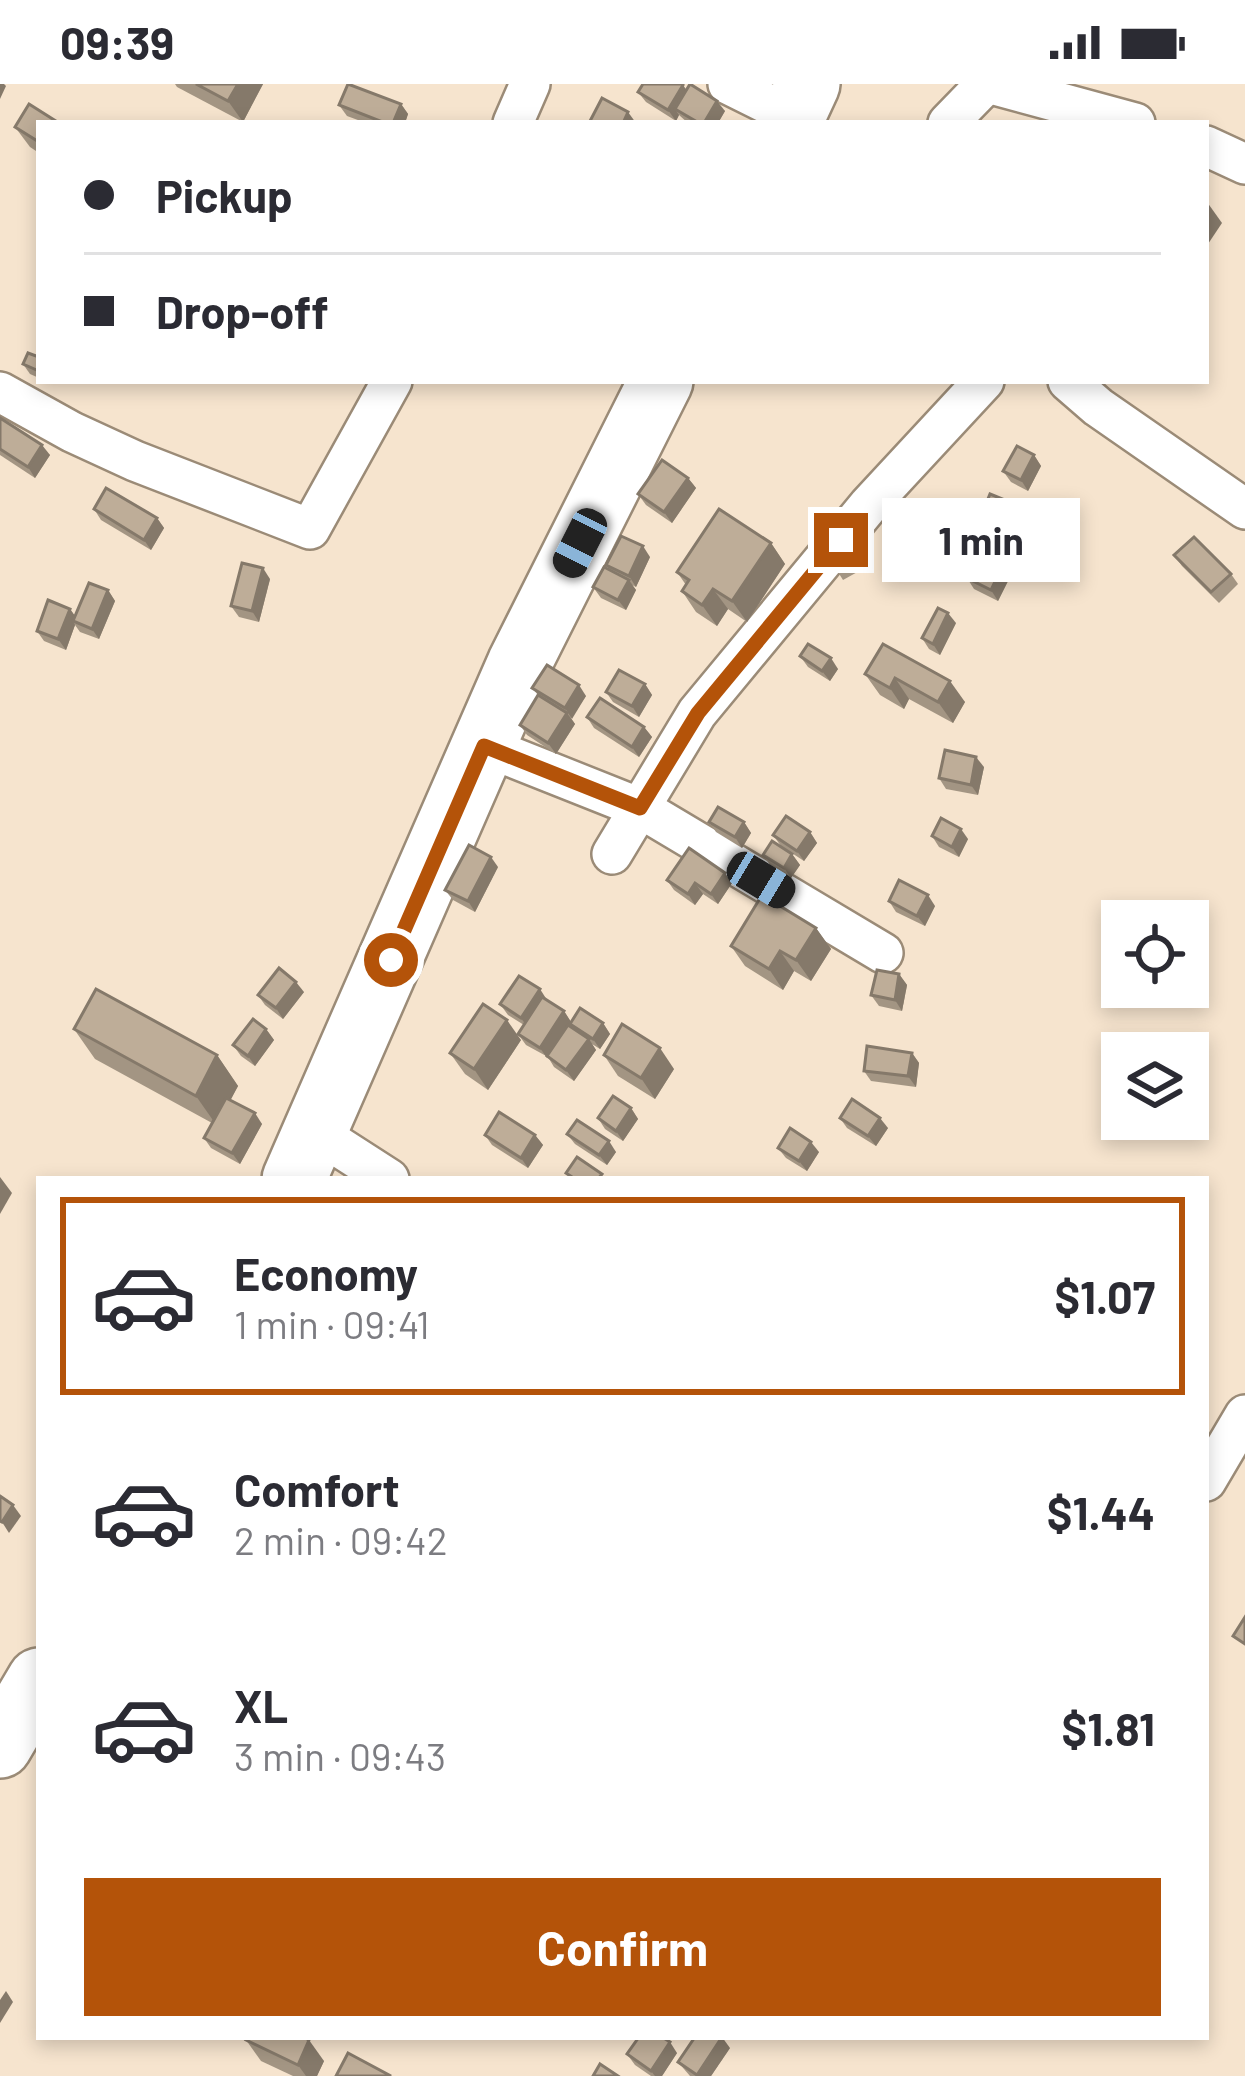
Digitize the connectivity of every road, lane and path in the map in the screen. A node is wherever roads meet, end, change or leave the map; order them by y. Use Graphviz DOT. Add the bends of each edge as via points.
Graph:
graph roads {
  1 [pos="530,84"];
  2 [pos="728,84"];
  3 [pos="988,84"];
  4 [pos="800,111"];
  5 [pos="514,120"];
  6 [pos="951,120"];
  7 [pos="1124,120"];
  8 [pos="1209,147"];
  9 [pos="1245,164"];
  10 [pos="390,384"];
  11 [pos="659,384"];
  12 [pos="981,384"];
  13 [pos="1071,384"];
  14 [pos="0,392"];
  15 [pos="1245,508"];
  16 [pos="484,746"];
  17 [pos="640,808"];
  18 [pos="612,854"];
  19 [pos="883,953"];
  20 [pos="305,1155"];
  21 [pos="378,1176"];
  22 [pos="1245,1414"];
  23 [pos="1209,1476"];
  24 [pos="36,1685"];
  25 [pos="0,1746"];
  1 -- 5 [label="street"];
  2 -- 4 [label="street"];
  3 -- 6 [label="street"];
  3 -- 7 [label="street"];
  8 -- 9 [label="street"];
  10 -- 14 [label="street" via="310,529 157,470"];
  11 -- 16 [label="main road"];
  12 -- 17 [label="street" via="698,713"];
  13 -- 15 [label="street"];
  16 -- 17 [label="street"];
  16 -- 20 [label="main road"];
  17 -- 18 [label="street"];
  17 -- 19 [label="street"];
  20 -- 21 [label="street"];
  22 -- 23 [label="street"];
  24 -- 25 [label="main road"];
}
